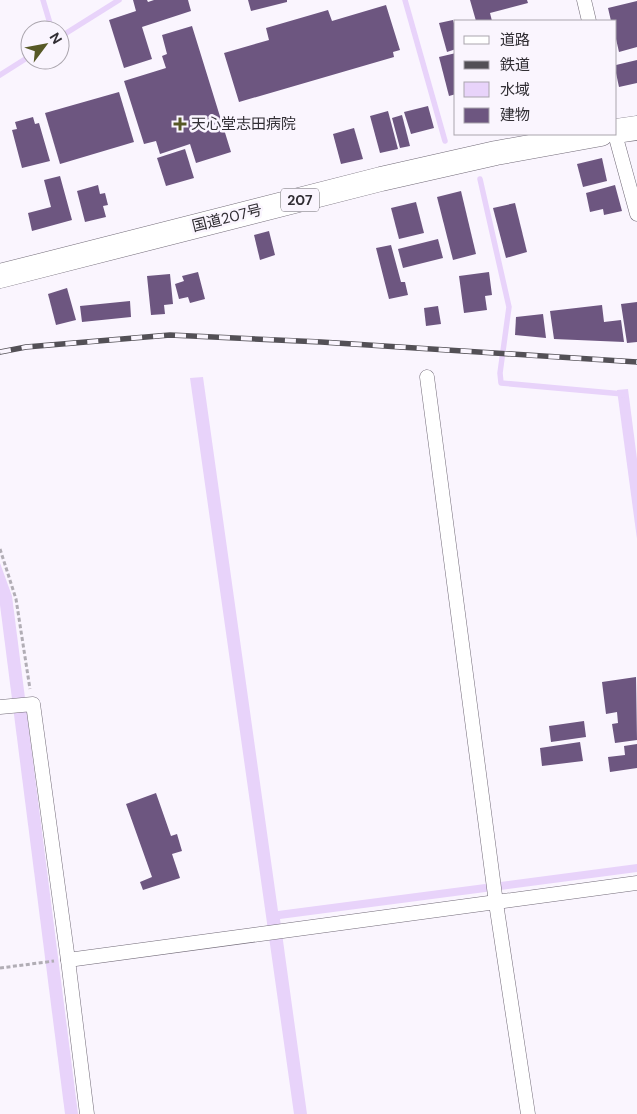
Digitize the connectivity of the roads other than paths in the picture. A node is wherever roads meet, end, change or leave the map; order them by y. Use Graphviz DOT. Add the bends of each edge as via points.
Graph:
graph roads {
  1 [pos="584,0"];
  2 [pos="589,20"];
  3 [pos="637,128"];
  4 [pos="617,132"];
  5 [pos="595,135"];
  6 [pos="616,135"];
  7 [pos="637,214"];
  8 [pos="0,276"];
  9 [pos="427,377"];
  10 [pos="4,707"];
  11 [pos="637,883"];
  12 [pos="496,903"];
  13 [pos="68,960"];
  14 [pos="87,1114"];
  15 [pos="528,1114"];
  1 -- 2 [label="street"];
  3 -- 4 [label="highway"];
  5 -- 8 [label="highway, 国道207号 / 207" via="381,179"];
  6 -- 7 [label="street"];
  9 -- 12 [label="street"];
  10 -- 13 [label="street" via="33,704"];
  11 -- 12 [label="street"];
  12 -- 13 [label="street"];
  12 -- 15 [label="street"];
  13 -- 14 [label="street"];
}
